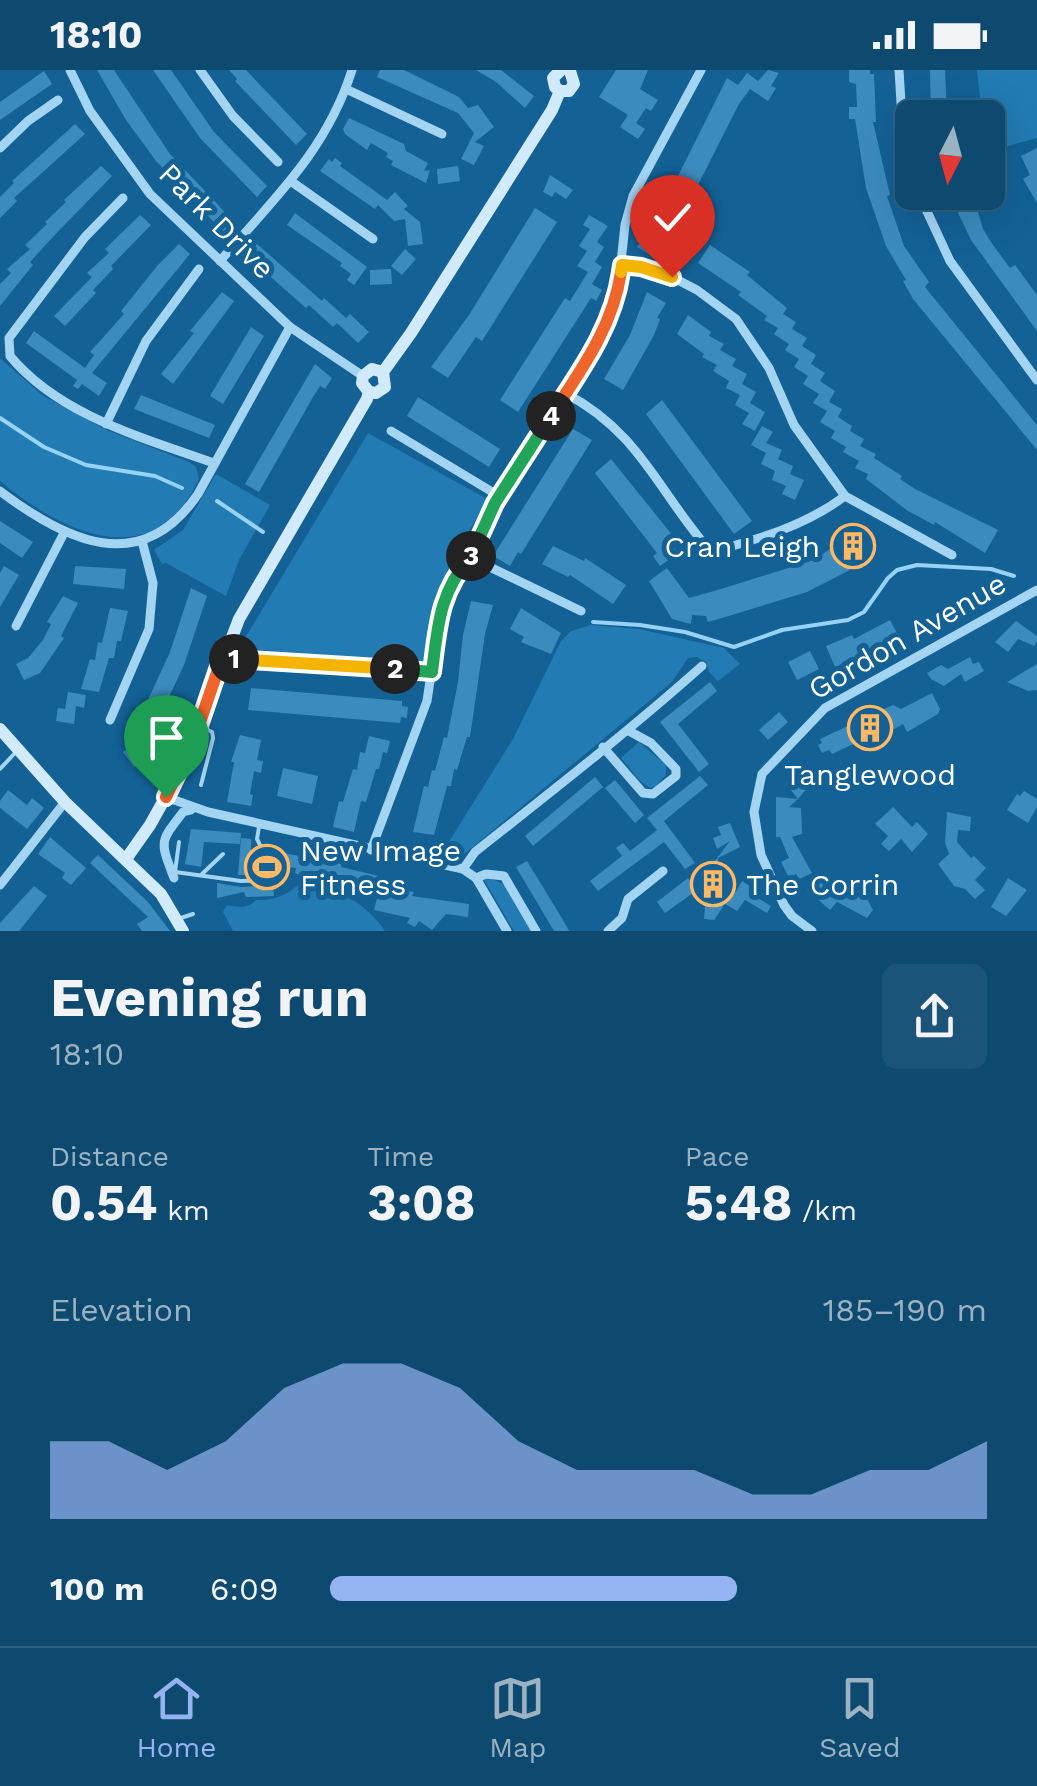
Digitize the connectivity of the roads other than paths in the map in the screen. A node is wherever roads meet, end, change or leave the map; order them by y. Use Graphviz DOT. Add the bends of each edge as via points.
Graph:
graph roads {
  1 [pos="70,70"];
  2 [pos="200,70"];
  3 [pos="352,70"];
  4 [pos="702,70"];
  5 [pos="899,70"];
  6 [pos="561,71"];
  7 [pos="346,89"];
  8 [pos="58,100"];
  9 [pos="901,100"];
  10 [pos="442,134"];
  11 [pos="0,148"];
  12 [pos="278,162"];
  13 [pos="292,182"];
  14 [pos="123,198"];
  15 [pos="926,210"];
  16 [pos="373,239"];
  17 [pos="220,260"];
  18 [pos="622,265"];
  19 [pos="199,269"];
  20 [pos="290,327"];
  21 [pos="382,372"];
  22 [pos="363,376"];
  23 [pos="1037,380"];
  24 [pos="369,392"];
  25 [pos="566,393"];
  26 [pos="106,424"];
  27 [pos="391,431"];
  28 [pos="214,463"];
  29 [pos="0,491"];
  30 [pos="498,496"];
  31 [pos="845,496"];
  32 [pos="64,532"];
  33 [pos="142,541"];
  34 [pos="952,555"];
  35 [pos="471,558"];
  36 [pos="1037,590"];
  37 [pos="580,611"];
  38 [pos="16,626"];
  39 [pos="222,658"];
  40 [pos="702,666"];
  41 [pos="432,672"];
  42 [pos="110,720"];
  43 [pos="199,726"];
  44 [pos="0,729"];
  45 [pos="629,730"];
  46 [pos="603,747"];
  47 [pos="17,750"];
  48 [pos="0,769"];
  49 [pos="201,785"];
  50 [pos="166,797"];
  51 [pos="65,802"];
  52 [pos="191,810"];
  53 [pos="260,824"];
  54 [pos="180,842"];
  55 [pos="371,850"];
  56 [pos="263,851"];
  57 [pos="223,854"];
  58 [pos="126,859"];
  59 [pos="463,869"];
  60 [pos="662,871"];
  61 [pos="202,874"];
  62 [pos="174,875"];
  63 [pos="476,878"];
  64 [pos="270,880"];
  65 [pos="0,885"];
  66 [pos="162,894"];
  67 [pos="193,914"];
  68 [pos="180,925"];
  69 [pos="508,931"];
  70 [pos="536,931"];
  71 [pos="608,931"];
  72 [pos="812,931"];
  1 -- 17 [label="street, Park Drive" via="90,111 150,194"];
  2 -- 12 [label="street"];
  3 -- 7 [label="street"];
  4 -- 18 [label="street" via="633,196"];
  5 -- 9 [label="street"];
  6 -- 21 [label="main road" via="552,110"];
  7 -- 10 [label="street"];
  7 -- 13 [label="street"];
  8 -- 11 [label="street"];
  13 -- 16 [label="street"];
  13 -- 17 [label="street"];
  14 -- 26 [label="street" via="85,237 8,346 43,388"];
  15 -- 23 [label="street" via="950,261"];
  17 -- 20 [label="street, Park Drive"];
  18 -- 25 [label="street" via="606,327"];
  18 -- 31 [label="street" via="672,277 736,319 769,368 794,425"];
  19 -- 26 [label="street" via="146,341"];
  20 -- 22 [label="street, Park Drive"];
  20 -- 28 [label="street"];
  21 -- 22 [label="main road"];
  21 -- 24 [label="main road" via="383,390"];
  22 -- 24 [label="main road"];
  24 -- 39 [label="main road"];
  25 -- 30 [label="street"];
  25 -- 31 [label="street" via="620,430 711,552 768,537 820,515"];
  26 -- 28 [label="street"];
  27 -- 30 [label="street"];
  28 -- 33 [label="street" via="185,514"];
  29 -- 32 [label="street"];
  30 -- 35 [label="street"];
  31 -- 34 [label="street"];
  32 -- 33 [label="street" via="102,543"];
  32 -- 38 [label="street"];
  33 -- 42 [label="street" via="153,583 148,629"];
  35 -- 37 [label="street"];
  35 -- 41 [label="street" via="442,601"];
  36 -- 72 [label="street, Gordon Avenue" via="824,708 762,774 754,812 760,855 784,905"];
  39 -- 41 [label="street"];
  39 -- 43 [label="main road"];
  40 -- 45 [label="street"];
  41 -- 55 [label="street"];
  43 -- 49 [label="lane" via="212,738"];
  43 -- 50 [label="main road"];
  44 -- 47 [label="main road"];
  45 -- 46 [label="street"];
  45 -- 46 [label="street" via="676,770 653,794 644,793"];
  46 -- 59 [label="street"];
  47 -- 48 [label="lane"];
  47 -- 51 [label="main road"];
  50 -- 53 [label="street"];
  50 -- 58 [label="main road"];
  51 -- 58 [label="main road"];
  51 -- 65 [label="street"];
  52 -- 62 [label="street" via="165,834 162,847"];
  53 -- 55 [label="street"];
  53 -- 56 [label="lane"];
  54 -- 62 [label="lane"];
  55 -- 59 [label="street"];
  57 -- 61 [label="lane"];
  58 -- 66 [label="main road"];
  59 -- 63 [label="street"];
  60 -- 71 [label="street" via="628,899"];
  61 -- 62 [label="lane"];
  61 -- 64 [label="lane"];
  62 -- 66 [label="lane"];
  63 -- 69 [label="street"];
  63 -- 70 [label="street" via="504,876"];
  66 -- 68 [label="main road"];
  67 -- 68 [label="lane"];
}
